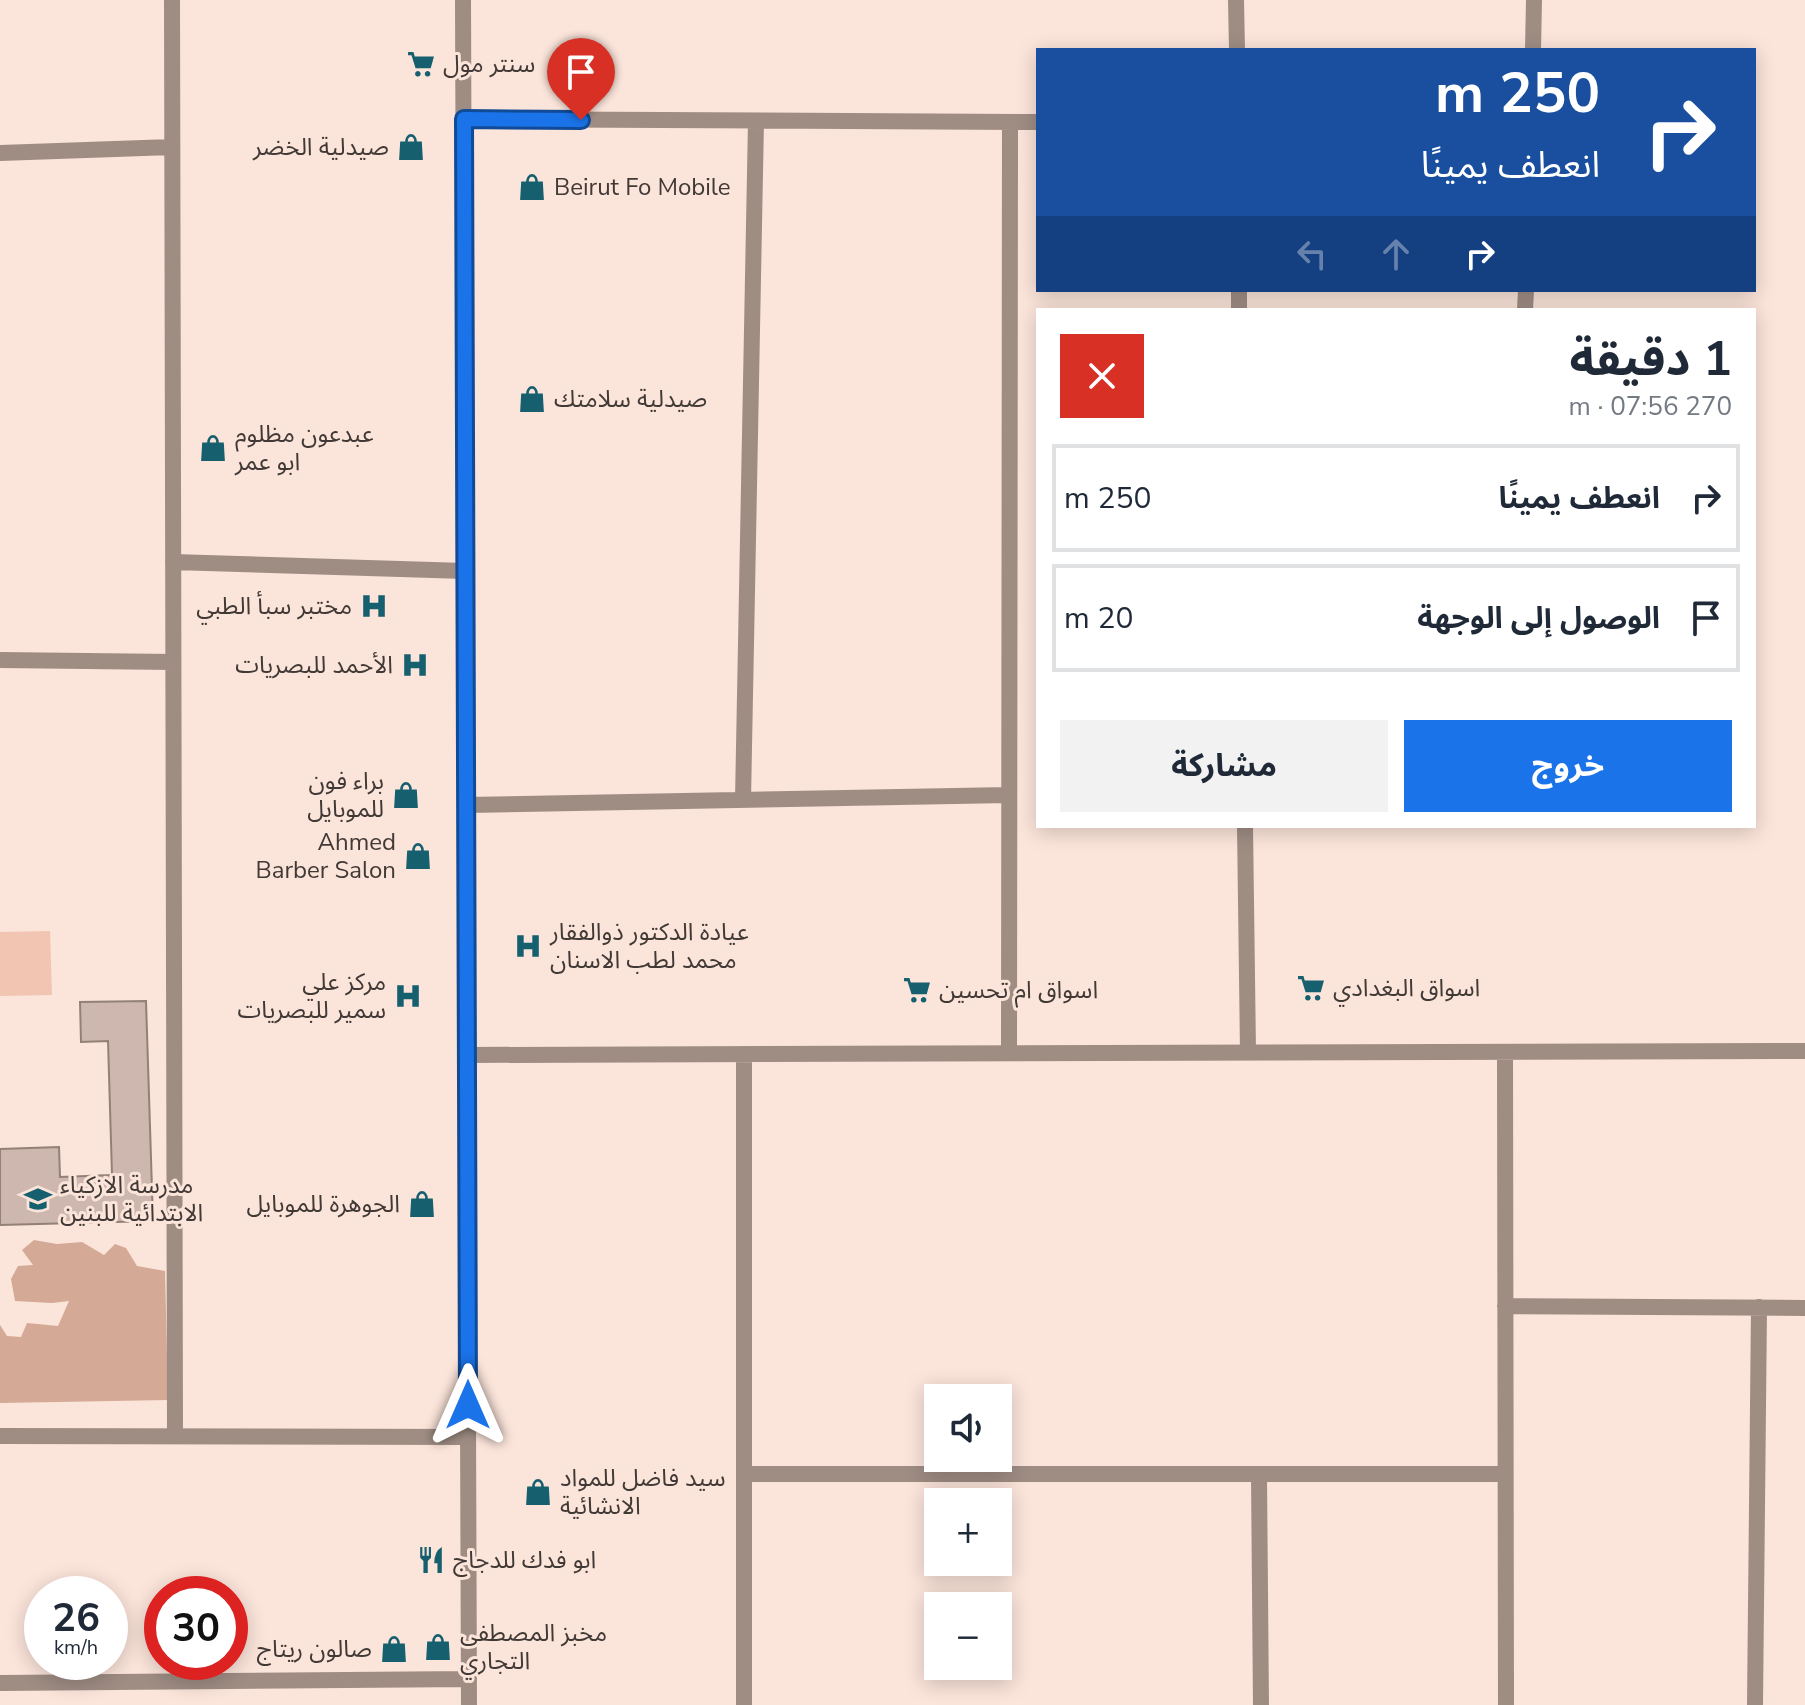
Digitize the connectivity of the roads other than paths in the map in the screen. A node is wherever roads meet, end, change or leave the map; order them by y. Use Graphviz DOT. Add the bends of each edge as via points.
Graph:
graph roads {
  1 [pos="172,0"];
  2 [pos="463,0"];
  3 [pos="1236,0"];
  4 [pos="1534,0"];
  5 [pos="1237,48"];
  6 [pos="1533,48"];
  7 [pos="464,119"];
  8 [pos="756,121"];
  9 [pos="1010,122"];
  10 [pos="1036,122"];
  11 [pos="172,147"];
  12 [pos="0,153"];
  13 [pos="173,562"];
  14 [pos="465,571"];
  15 [pos="0,660"];
  16 [pos="173,662"];
  17 [pos="1009,795"];
  18 [pos="743,800"];
  19 [pos="466,805"];
  20 [pos="1245,828"];
  21 [pos="1805,1051"];
  22 [pos="1248,1052"];
  23 [pos="1505,1052"];
  24 [pos="1009,1053"];
  25 [pos="744,1054"];
  26 [pos="467,1055"];
  27 [pos="1505,1306"];
  28 [pos="1759,1307"];
  29 [pos="1805,1308"];
  30 [pos="0,1436"];
  31 [pos="175,1436"];
  32 [pos="468,1437"];
  33 [pos="744,1474"];
  34 [pos="1505,1474"];
  35 [pos="1259,1475"];
  36 [pos="469,1679"];
  37 [pos="0,1683"];
  38 [pos="469,1705"];
  39 [pos="744,1705"];
  40 [pos="1261,1705"];
  41 [pos="1506,1705"];
  42 [pos="1755,1705"];
  1 -- 11 [label="street"];
  2 -- 7 [label="street"];
  3 -- 5 [label="street"];
  4 -- 6 [label="street"];
  7 -- 8 [label="street"];
  7 -- 14 [label="street"];
  8 -- 9 [label="street"];
  8 -- 18 [label="street"];
  9 -- 10 [label="street"];
  9 -- 17 [label="street"];
  11 -- 12 [label="street"];
  11 -- 13 [label="street"];
  13 -- 14 [label="street"];
  13 -- 16 [label="street"];
  14 -- 19 [label="street"];
  15 -- 16 [label="street"];
  16 -- 31 [label="street"];
  17 -- 18 [label="street"];
  17 -- 24 [label="street"];
  18 -- 19 [label="street"];
  19 -- 26 [label="street"];
  20 -- 22 [label="street"];
  21 -- 23 [label="street"];
  22 -- 23 [label="street"];
  22 -- 24 [label="street"];
  23 -- 27 [label="street"];
  24 -- 25 [label="street"];
  25 -- 26 [label="street"];
  25 -- 33 [label="street"];
  26 -- 32 [label="street"];
  27 -- 28 [label="street"];
  27 -- 34 [label="street"];
  28 -- 29 [label="street"];
  28 -- 42 [label="street"];
  30 -- 31 [label="street"];
  31 -- 32 [label="street"];
  32 -- 36 [label="street"];
  33 -- 35 [label="street"];
  33 -- 39 [label="street"];
  34 -- 35 [label="street"];
  34 -- 41 [label="street"];
  35 -- 40 [label="street"];
  36 -- 37 [label="street"];
  36 -- 38 [label="street"];
}
